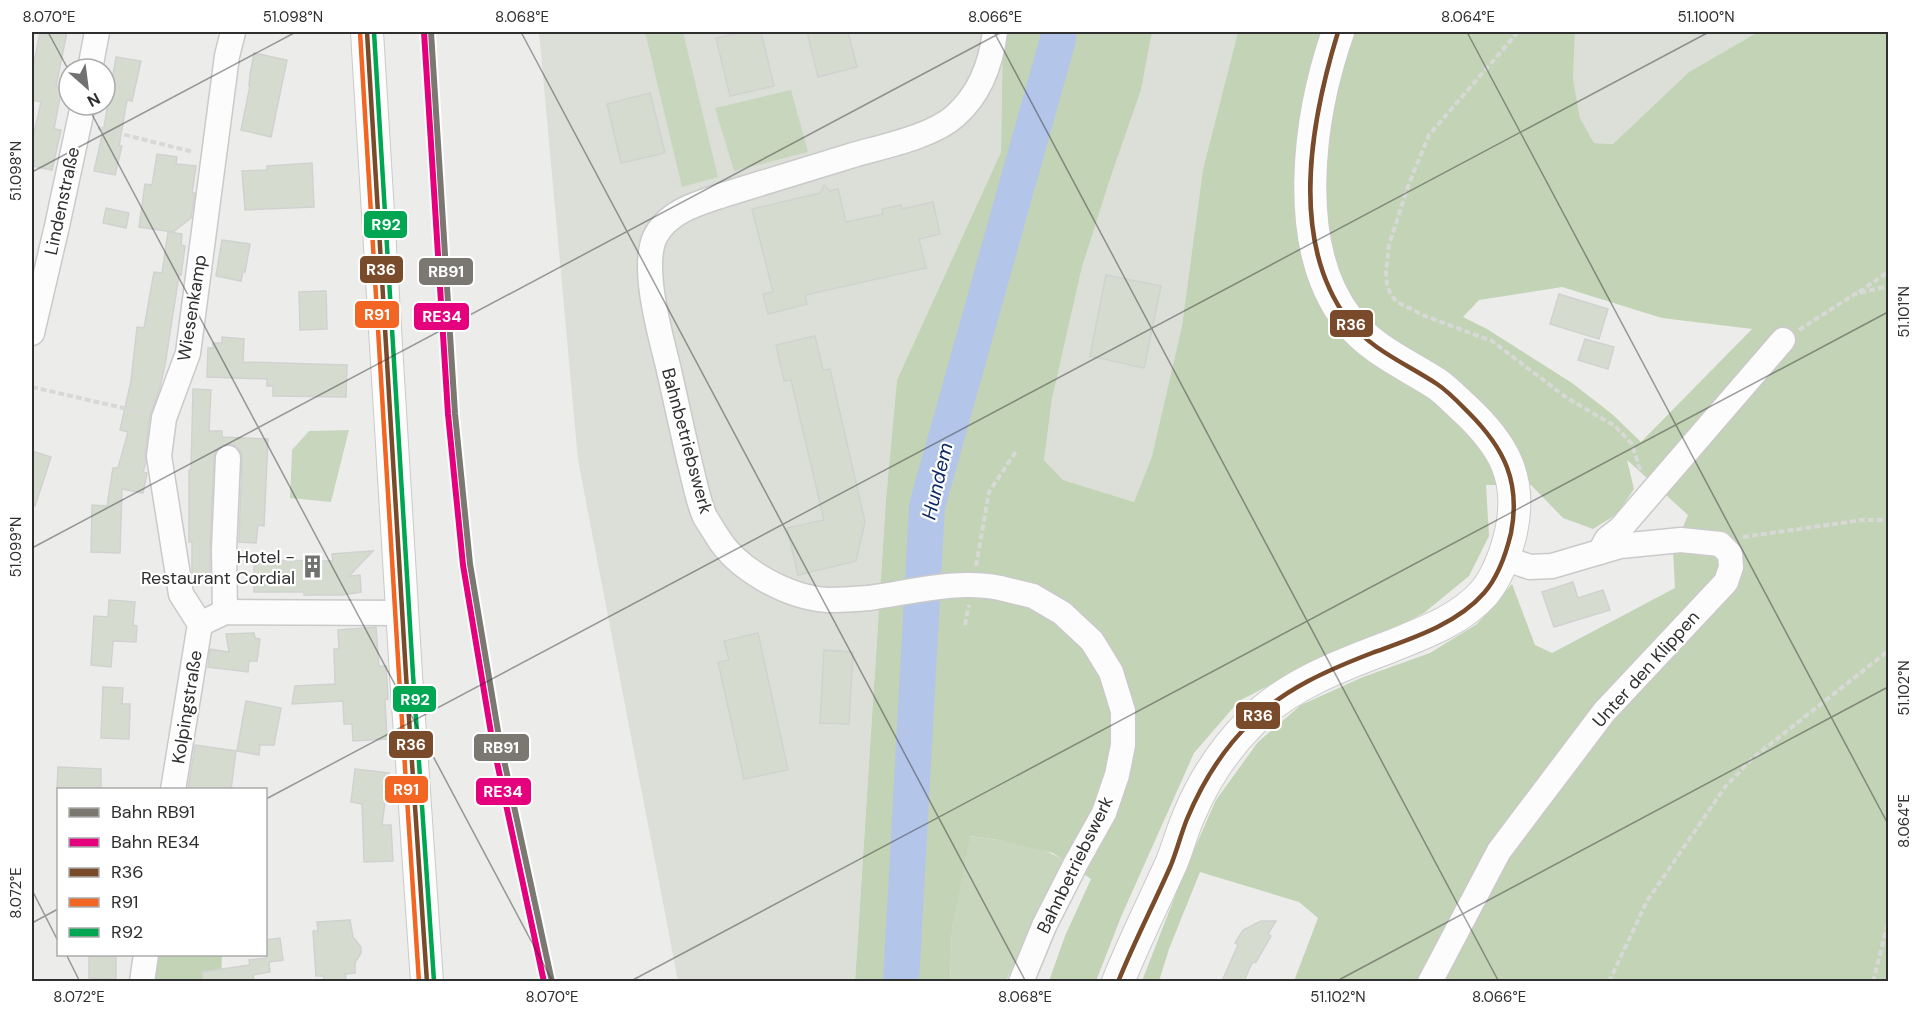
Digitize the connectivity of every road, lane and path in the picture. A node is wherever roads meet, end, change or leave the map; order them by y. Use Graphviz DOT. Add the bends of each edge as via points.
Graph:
graph roads {
  1 [pos="97,32"];
  2 [pos="232,32"];
  3 [pos="367,32"];
  4 [pos="995,32"];
  5 [pos="1338,32"];
  6 [pos="1518,32"];
  7 [pos="92,57"];
  8 [pos="80,117"];
  9 [pos="90,117"];
  10 [pos="214,158"];
  11 [pos="1888,272"];
  12 [pos="1888,286"];
  13 [pos="1855,294"];
  14 [pos="32,333"];
  15 [pos="1783,340"];
  16 [pos="32,387"];
  17 [pos="164,418"];
  18 [pos="1017,450"];
  19 [pos="228,458"];
  20 [pos="1647,497"];
  21 [pos="1888,520"];
  22 [pos="1720,544"];
  23 [pos="1600,552"];
  24 [pos="1503,558"];
  25 [pos="975,570"];
  26 [pos="969,603"];
  27 [pos="225,612"];
  28 [pos="402,613"];
  29 [pos="200,624"];
  30 [pos="965,625"];
  31 [pos="1888,651"];
  32 [pos="173,788"];
  33 [pos="1888,922"];
  34 [pos="146,956"];
  35 [pos="142,981"];
  36 [pos="427,981"];
  37 [pos="1021,981"];
  38 [pos="1118,981"];
  39 [pos="1430,981"];
  40 [pos="1609,981"];
  41 [pos="1873,981"];
  1 -- 7 [label="street"];
  2 -- 10 [label="street, Wiesenkamp"];
  3 -- 28 [label="main road"];
  4 -- 37 [label="street, Bahnbetriebswerk, bridge" via="983,80 969,101 944,125 682,210 656,236 650,271 695,486 719,541 737,560 791,592 826,600 964,584 1034,596 1062,613 1092,641 1111,672 1123,711 1123,745 1117,775 1104,813 1044,926"];
  5 -- 24 [label="main road" via="1317,114 1311,178 1316,247 1324,275 1335,301 1364,337 1440,387 1483,426 1502,450 1513,487 1514,509"];
  6 -- 20 [label="path" via="1429,135 1389,245 1387,285 1397,302 1492,341 1567,398 1615,426 1632,444"];
  8 -- 14 [label="street, Lindenstraße"];
  9 -- 10 [label="path"];
  10 -- 17 [label="street, Wiesenkamp" via="188,353"];
  11 -- 13 [label="path"];
  12 -- 13 [label="path"];
  13 -- 15 [label="path"];
  15 -- 20 [label="street"];
  16 -- 17 [label="path"];
  17 -- 29 [label="street, Wiesenkamp" via="159,456 181,594"];
  18 -- 25 [label="path" via="989,492"];
  19 -- 27 [label="street"];
  20 -- 23 [label="street" via="1607,539"];
  21 -- 22 [label="path" via="1737,537"];
  22 -- 23 [label="street" via="1681,540 1620,546"];
  22 -- 39 [label="street, Unter den Klippen" via="1730,554 1726,582 1604,712 1498,851"];
  23 -- 24 [label="street" via="1552,566 1530,567"];
  24 -- 38 [label="main road" via="1484,593 1458,616 1311,680 1268,707 1237,737 1211,772 1190,813"];
  26 -- 30 [label="path"];
  27 -- 28 [label="street"];
  27 -- 29 [label="street"];
  28 -- 36 [label="main road"];
  29 -- 32 [label="street, Kolpingstraße"];
  31 -- 40 [label="path" via="1754,757 1725,787 1647,901"];
  33 -- 41 [label="path"];
  34 -- 35 [label="street"];
}
